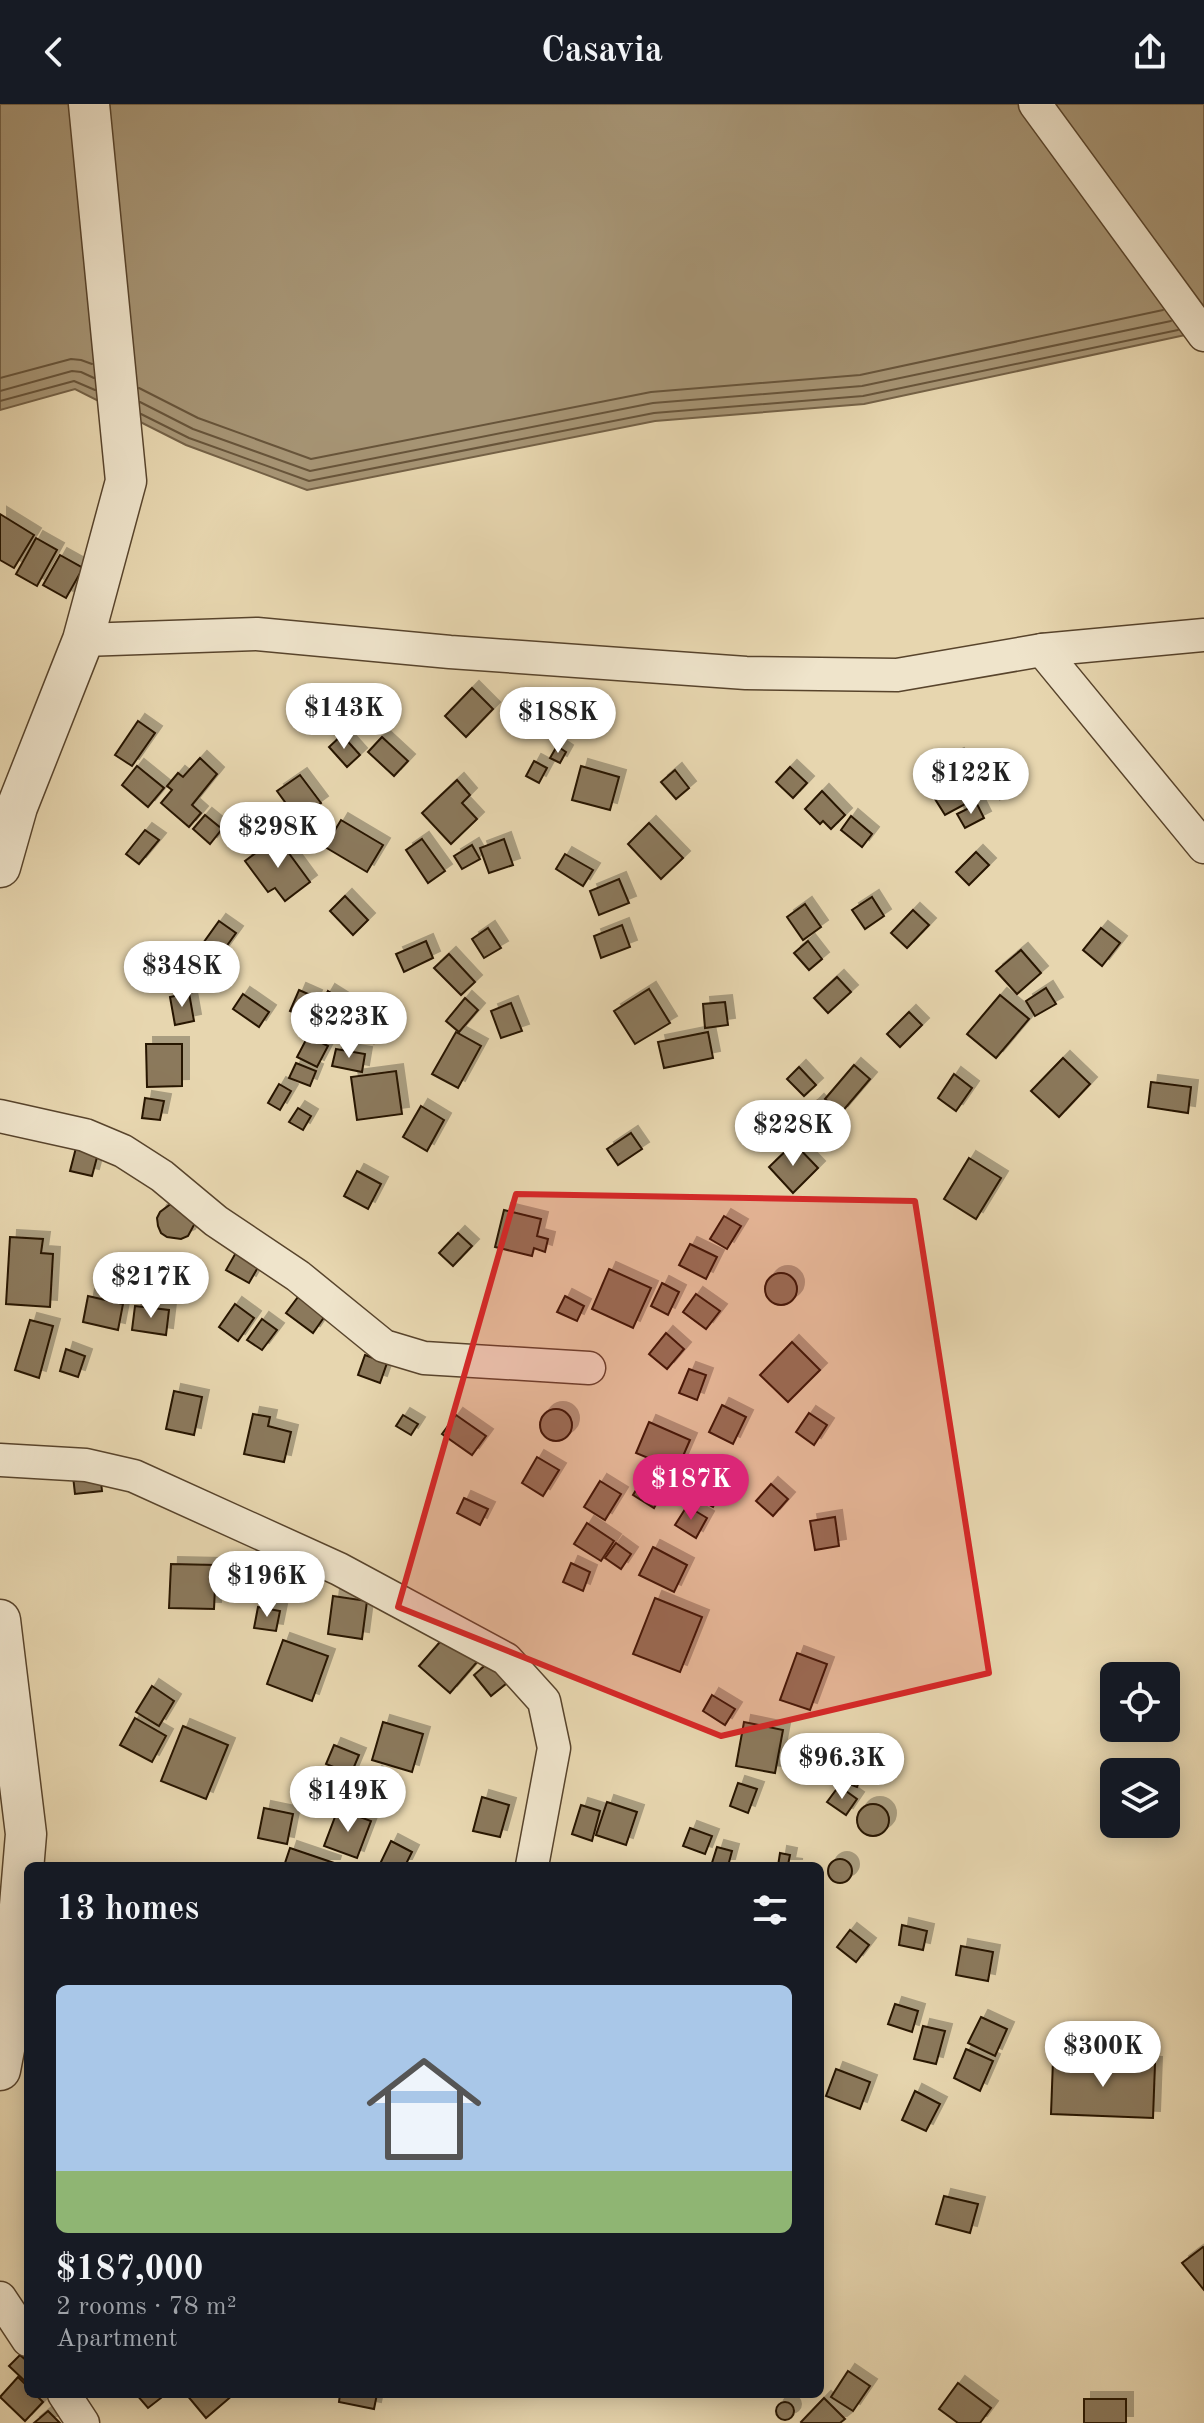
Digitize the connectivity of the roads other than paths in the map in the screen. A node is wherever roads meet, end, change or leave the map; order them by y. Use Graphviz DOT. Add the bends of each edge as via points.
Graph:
graph roads {
  1 [pos="89,104"];
  2 [pos="1035,104"];
  3 [pos="1204,335"];
  4 [pos="1204,635"];
  5 [pos="83,640"];
  6 [pos="1042,650"];
  7 [pos="1204,847"];
  8 [pos="0,867"];
  9 [pos="0,1116"];
  10 [pos="589,1368"];
  11 [pos="0,1460"];
  12 [pos="0,1620"];
  13 [pos="533,1862"];
  14 [pos="0,2070"];
  15 [pos="0,2298"];
  16 [pos="24,2334"];
  17 [pos="67,2398"];
  18 [pos="83,2423"];
  1 -- 5 [label="street" via="126,481"];
  2 -- 3 [label="street"];
  4 -- 6 [label="street"];
  5 -- 6 [label="street" via="257,634 746,673 897,675"];
  5 -- 8 [label="street" via="17,807"];
  6 -- 7 [label="street"];
  9 -- 10 [label="street" via="85,1135 123,1151 298,1276 384,1346 424,1358"];
  11 -- 13 [label="street" via="86,1465 134,1476 339,1569 506,1659 544,1701 554,1748"];
  12 -- 14 [label="street" via="26,1834 11,2013"];
  15 -- 16 [label="street"];
  17 -- 18 [label="street"];
}
